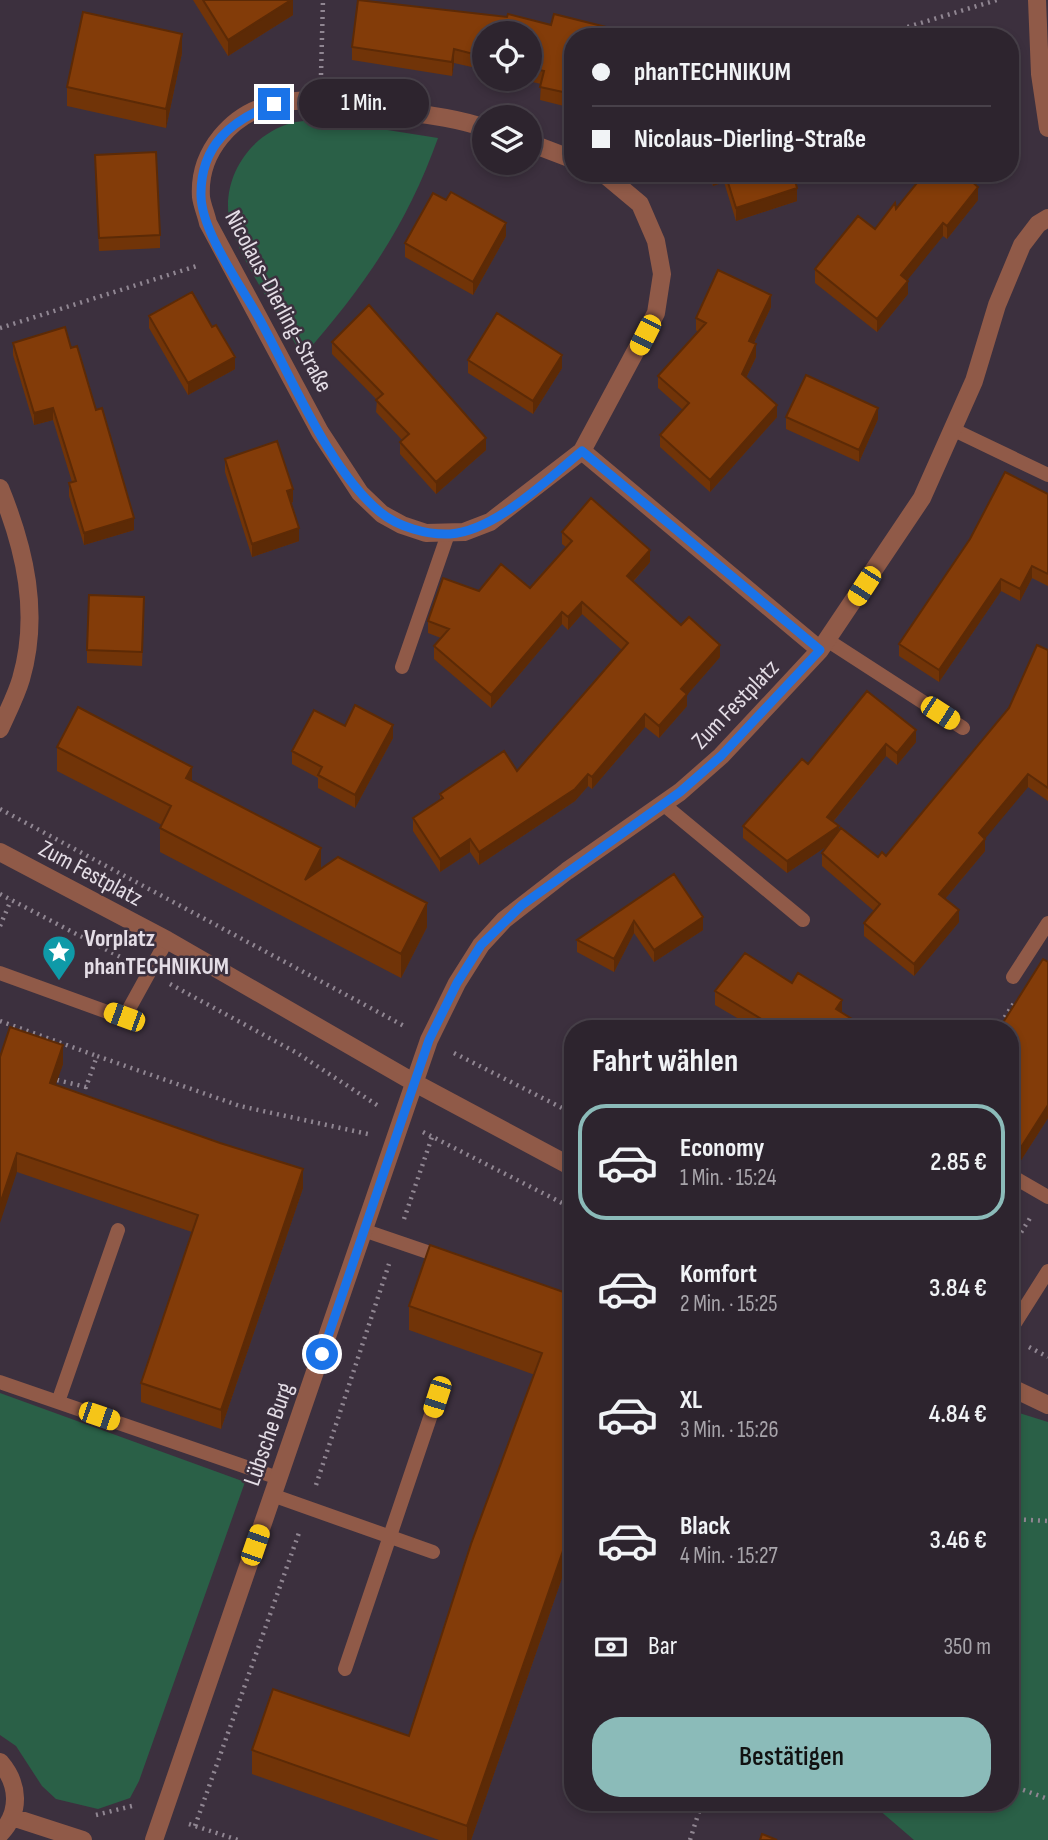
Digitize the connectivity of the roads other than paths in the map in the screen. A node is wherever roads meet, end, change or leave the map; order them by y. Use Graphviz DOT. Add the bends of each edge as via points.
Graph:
graph roads {
  1 [pos="1037,0"];
  2 [pos="472,123"];
  3 [pos="1048,128"];
  4 [pos="542,148"];
  5 [pos="564,156"];
  6 [pos="614,182"];
  7 [pos="1048,218"];
  8 [pos="952,429"];
  9 [pos="582,451"];
  10 [pos="1048,475"];
  11 [pos="0,488"];
  12 [pos="448,534"];
  13 [pos="823,645"];
  14 [pos="402,667"];
  15 [pos="963,728"];
  16 [pos="0,729"];
  17 [pos="663,804"];
  18 [pos="0,852"];
  19 [pos="803,920"];
  20 [pos="1047,926"];
  21 [pos="167,940"];
  22 [pos="0,972"];
  23 [pos="1013,977"];
  24 [pos="415,1083"];
  25 [pos="564,1163"];
  26 [pos="1019,1180"];
  27 [pos="1046,1196"];
  28 [pos="118,1230"];
  29 [pos="366,1231"];
  30 [pos="459,1263"];
  31 [pos="1048,1271"];
  32 [pos="1019,1317"];
  33 [pos="0,1382"];
  34 [pos="1019,1391"];
  35 [pos="437,1397"];
  36 [pos="58,1402"];
  37 [pos="1048,1405"];
  38 [pos="278,1478"];
  39 [pos="272,1495"];
  40 [pos="390,1537"];
  41 [pos="433,1552"];
  42 [pos="345,1669"];
  43 [pos="0,1762"];
  44 [pos="12,1817"];
  45 [pos="0,1834"];
  46 [pos="83,1840"];
  47 [pos="154,1840"];
  1 -- 3 [label="street"];
  2 -- 12 [label="street, Nicolaus-Dierling-Straße" via="321,101 274,104 234,122 220,137 210,155 201,196 225,257 320,432 360,493 402,525"];
  4 -- 5 [label="street"];
  6 -- 9 [label="street, Nicolaus-Dierling-Straße" via="640,204 656,241 662,274 656,313"];
  7 -- 8 [label="street, Zum Festplatz" via="1022,245"];
  8 -- 10 [label="lane"];
  8 -- 13 [label="street, Zum Festplatz" via="922,498"];
  9 -- 12 [label="street, Nicolaus-Dierling-Straße" via="490,522"];
  9 -- 13 [label="street"];
  11 -- 16 [label="street" via="19,536 29,588 28,639 21,678"];
  12 -- 14 [label="lane"];
  13 -- 15 [label="lane"];
  13 -- 17 [label="street, Zum Festplatz" via="721,756"];
  17 -- 19 [label="lane"];
  17 -- 24 [label="street, Zum Festplatz" via="567,871 504,920 481,945 429,1040"];
  18 -- 21 [label="street, Zum Festplatz"];
  20 -- 23 [label="lane"];
  21 -- 22 [label="lane" via="124,1017"];
  21 -- 24 [label="street, Zum Festplatz"];
  24 -- 25 [label="street, Zum Festplatz"];
  24 -- 29 [label="street, Lübsche Burg"];
  26 -- 27 [label="lane"];
  28 -- 36 [label="lane"];
  29 -- 30 [label="lane"];
  29 -- 38 [label="street, Lübsche Burg"];
  31 -- 32 [label="lane"];
  33 -- 36 [label="lane"];
  34 -- 37 [label="street"];
  35 -- 40 [label="lane"];
  36 -- 38 [label="lane"];
  38 -- 39 [label="street, Lübsche Burg"];
  39 -- 40 [label="lane"];
  39 -- 47 [label="street, Lübsche Burg"];
  40 -- 41 [label="lane"];
  40 -- 42 [label="lane"];
  43 -- 44 [label="street" via="15,1786"];
  44 -- 45 [label="street"];
  44 -- 46 [label="street"];
}
